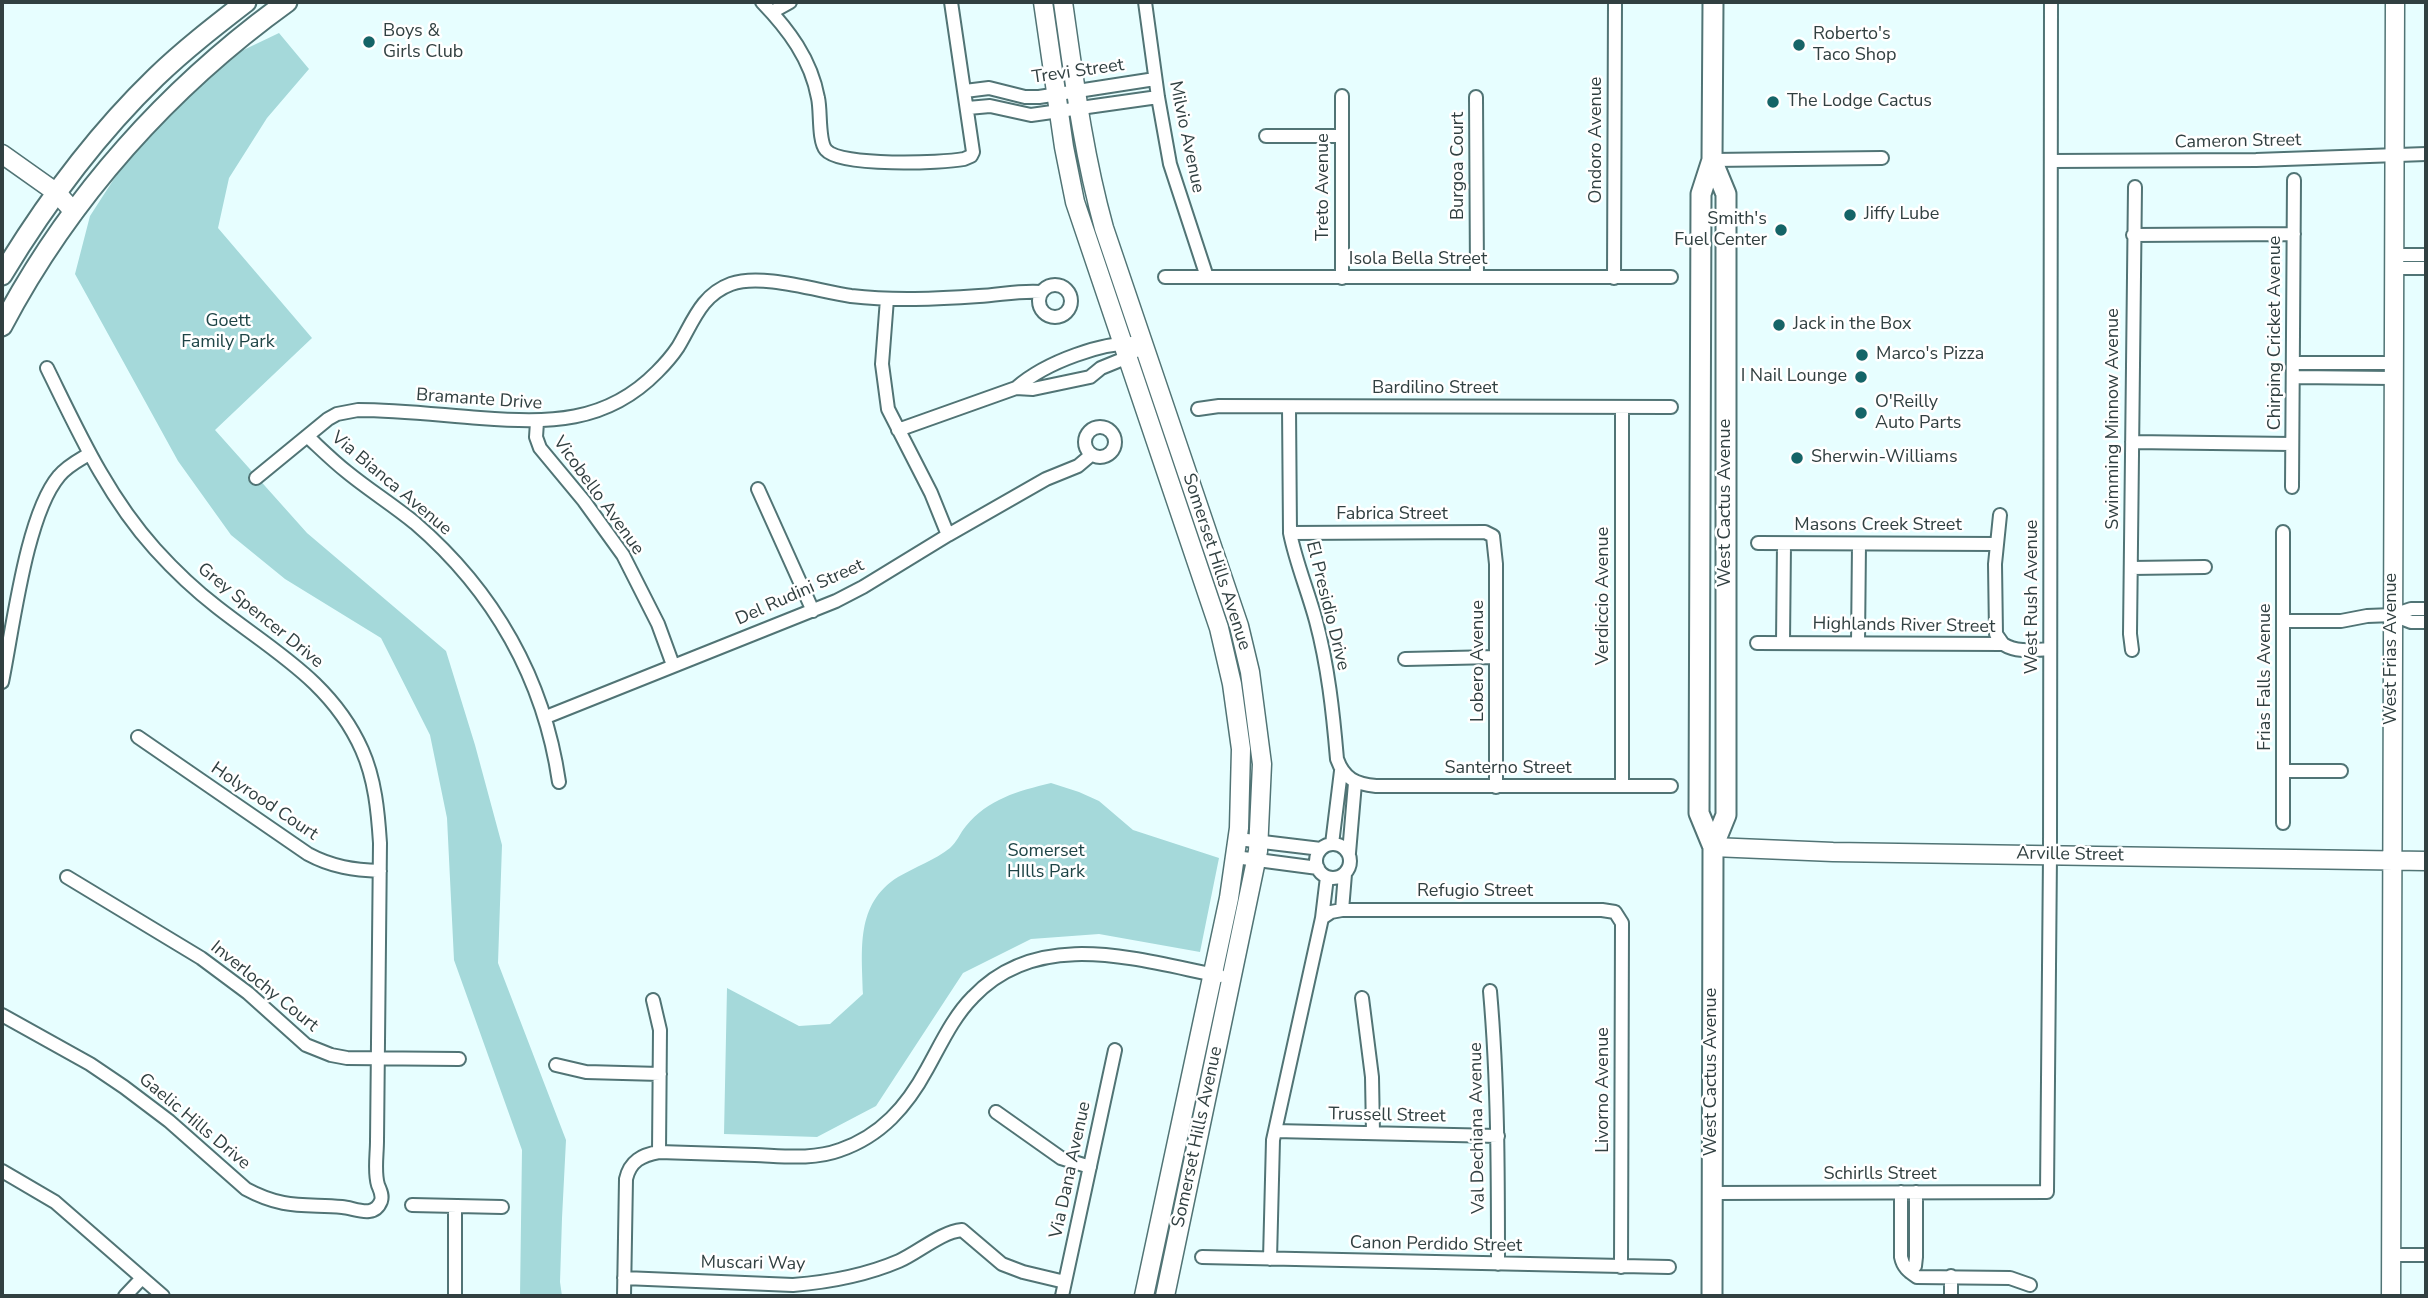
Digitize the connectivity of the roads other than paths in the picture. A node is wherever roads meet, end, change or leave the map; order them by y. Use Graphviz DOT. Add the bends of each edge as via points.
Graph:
graph roads {
  1 [pos="246,2"];
  2 [pos="287,2"];
  3 [pos="762,2"];
  4 [pos="790,2"];
  5 [pos="951,2"];
  6 [pos="1043,2"];
  7 [pos="1063,2"];
  8 [pos="1145,2"];
  9 [pos="1615,2"];
  10 [pos="1713,2"];
  11 [pos="2051,2"];
  12 [pos="2395,2"];
  13 [pos="772,12"];
  14 [pos="1155,79"];
  15 [pos="965,91"];
  16 [pos="1342,96"];
  17 [pos="1158,97"];
  18 [pos="1476,97"];
  19 [pos="1076,100"];
  20 [pos="1058,103"];
  21 [pos="968,108"];
  22 [pos="1266,136"];
  23 [pos="1342,136"];
  24 [pos="2,154"];
  25 [pos="2426,154"];
  26 [pos="2394,156"];
  27 [pos="1882,158"];
  28 [pos="1712,160"];
  29 [pos="2051,161"];
  30 [pos="2294,180"];
  31 [pos="2135,187"];
  32 [pos="57,193"];
  33 [pos="74,212"];
  34 [pos="2294,234"];
  35 [pos="2133,235"];
  36 [pos="2426,255"];
  37 [pos="2393,262"];
  38 [pos="2426,268"];
  39 [pos="2,275"];
  40 [pos="1165,277"];
  41 [pos="1208,277"];
  42 [pos="1477,277"];
  43 [pos="1671,277"];
  44 [pos="1342,278"];
  45 [pos="1614,278"];
  46 [pos="1042,292"];
  47 [pos="887,299"];
  48 [pos="2,326"];
  49 [pos="1143,343"];
  50 [pos="1125,349"];
  51 [pos="2293,363"];
  52 [pos="47,368"];
  53 [pos="2393,371"];
  54 [pos="2293,377"];
  55 [pos="1016,388"];
  56 [pos="1289,407"];
  57 [pos="1622,407"];
  58 [pos="1671,407"];
  59 [pos="1198,409"];
  60 [pos="537,422"];
  61 [pos="898,430"];
  62 [pos="307,436"];
  63 [pos="2132,442"];
  64 [pos="2292,444"];
  65 [pos="89,454"];
  66 [pos="1091,454"];
  67 [pos="256,478"];
  68 [pos="2292,487"];
  69 [pos="758,489"];
  70 [pos="2000,514"];
  71 [pos="2283,531"];
  72 [pos="1290,533"];
  73 [pos="948,535"];
  74 [pos="1493,536"];
  75 [pos="1758,544"];
  76 [pos="1784,544"];
  77 [pos="1858,544"];
  78 [pos="1997,544"];
  79 [pos="2204,567"];
  80 [pos="2131,568"];
  81 [pos="2426,609"];
  82 [pos="813,611"];
  83 [pos="2393,615"];
  84 [pos="2283,621"];
  85 [pos="2426,622"];
  86 [pos="1783,642"];
  87 [pos="1758,643"];
  88 [pos="1858,643"];
  89 [pos="2003,644"];
  90 [pos="2050,649"];
  91 [pos="2132,650"];
  92 [pos="1496,657"];
  93 [pos="1405,659"];
  94 [pos="673,665"];
  95 [pos="2,682"];
  96 [pos="546,717"];
  97 [pos="138,737"];
  98 [pos="2283,771"];
  99 [pos="2341,771"];
  100 [pos="1347,777"];
  101 [pos="559,782"];
  102 [pos="1622,786"];
  103 [pos="1671,786"];
  104 [pos="1496,787"];
  105 [pos="2283,823"];
  106 [pos="1326,847"];
  107 [pos="1713,847"];
  108 [pos="1236,848"];
  109 [pos="1257,851"];
  110 [pos="1349,853"];
  111 [pos="2050,855"];
  112 [pos="2392,860"];
  113 [pos="2426,861"];
  114 [pos="380,871"];
  115 [pos="1322,873"];
  116 [pos="1345,874"];
  117 [pos="67,877"];
  118 [pos="1332,913"];
  119 [pos="1618,915"];
  120 [pos="1213,975"];
  121 [pos="1231,978"];
  122 [pos="1490,991"];
  123 [pos="1363,998"];
  124 [pos="653,1000"];
  125 [pos="2,1015"];
  126 [pos="1115,1050"];
  127 [pos="378,1059"];
  128 [pos="459,1059"];
  129 [pos="556,1065"];
  130 [pos="660,1074"];
  131 [pos="996,1112"];
  132 [pos="1275,1131"];
  133 [pos="1373,1133"];
  134 [pos="1498,1136"];
  135 [pos="659,1152"];
  136 [pos="1090,1167"];
  137 [pos="2,1171"];
  138 [pos="1901,1192"];
  139 [pos="1916,1192"];
  140 [pos="2047,1192"];
  141 [pos="1712,1193"];
  142 [pos="412,1205"];
  143 [pos="455,1206"];
  144 [pos="502,1206"];
  145 [pos="376,1208"];
  146 [pos="2391,1255"];
  147 [pos="2426,1255"];
  148 [pos="1202,1257"];
  149 [pos="1270,1259"];
  150 [pos="1498,1264"];
  151 [pos="1621,1266"];
  152 [pos="1669,1267"];
  153 [pos="1910,1272"];
  154 [pos="1951,1276"];
  155 [pos="142,1278"];
  156 [pos="624,1278"];
  157 [pos="1065,1282"];
  158 [pos="2030,1285"];
  159 [pos="125,1296"];
  160 [pos="163,1296"];
  161 [pos="455,1296"];
  162 [pos="624,1296"];
  163 [pos="1062,1296"];
  164 [pos="1144,1296"];
  165 [pos="1165,1296"];
  166 [pos="1712,1296"];
  167 [pos="1951,1296"];
  168 [pos="2390,1296"];
  1 -- 32 [label="main road" via="186,49 137,96"];
  2 -- 33 [label="main road" via="172,97"];
  3 -- 13 [label="street"];
  4 -- 13 [label="street"];
  5 -- 15 [label="street"];
  6 -- 20 [label="main road, Somerset Hills Avenue"];
  7 -- 19 [label="main road, Somerset Hills Avenue"];
  8 -- 14 [label="street, Milvio Avenue"];
  9 -- 45 [label="street, Ondoro Avenue"];
  10 -- 28 [label="main road, West Cactus Avenue"];
  11 -- 29 [label="street, West Rush Avenue"];
  12 -- 26 [label="main road, West Frias Avenue"];
  13 -- 21 [label="street" via="802,52 811,73 822,139 833,155 906,164 971,156"];
  14 -- 17 [label="street, Milvio Avenue"];
  14 -- 19 [label="street, Trevi Street"];
  15 -- 20 [label="street, Trevi Street" via="989,89"];
  15 -- 21 [label="street"];
  16 -- 23 [label="street, Treto Avenue"];
  17 -- 19 [label="street, Trevi Street"];
  17 -- 41 [label="street, Milvio Avenue" via="1170,164"];
  18 -- 42 [label="street, Burgoa Court"];
  19 -- 20 [label="street, Trevi Street"];
  19 -- 49 [label="main road, Somerset Hills Avenue" via="1096,202"];
  20 -- 21 [label="street, Trevi Street" via="1031,115 990,106"];
  20 -- 50 [label="main road, Somerset Hills Avenue" via="1075,202"];
  22 -- 23 [label="street"];
  23 -- 44 [label="street, Treto Avenue"];
  24 -- 32 [label="main road"];
  25 -- 26 [label="street, Cameron Street"];
  26 -- 29 [label="street, Cameron Street"];
  26 -- 37 [label="main road, West Frias Avenue"];
  27 -- 28 [label="street"];
  28 -- 107 [label="main road, West Cactus Avenue" via="1702,194 1699,813"];
  28 -- 107 [label="main road, West Cactus Avenue" via="1726,194 1726,815"];
  29 -- 90 [label="street, West Rush Avenue"];
  30 -- 34 [label="street, Chirping Cricket Avenue"];
  31 -- 35 [label="street, Swimming Minnow Avenue"];
  32 -- 33 [label="main road"];
  32 -- 39 [label="main road"];
  33 -- 48 [label="main road" via="37,264"];
  34 -- 35 [label="street"];
  34 -- 51 [label="street, Chirping Cricket Avenue"];
  35 -- 63 [label="street, Swimming Minnow Avenue"];
  36 -- 37 [label="street"];
  37 -- 38 [label="street"];
  37 -- 53 [label="main road, West Frias Avenue"];
  40 -- 41 [label="street, Isola Bella Street"];
  41 -- 44 [label="street, Isola Bella Street"];
  42 -- 44 [label="street, Isola Bella Street"];
  42 -- 45 [label="street, Isola Bella Street"];
  43 -- 45 [label="street, Isola Bella Street"];
  46 -- 47 [label="street, Bramante Drive"];
  47 -- 60 [label="street, Bramante Drive" via="764,280 727,286 707,299 676,350 634,391 586,415"];
  47 -- 61 [label="street" via="882,378"];
  49 -- 50 [label="street"];
  49 -- 109 [label="main road, Somerset Hills Avenue" via="1247,654 1262,764"];
  50 -- 55 [label="street" via="1081,351 1031,374"];
  50 -- 55 [label="street" via="1090,377"];
  50 -- 108 [label="main road, Somerset Hills Avenue" via="1226,653 1241,749"];
  51 -- 53 [label="street"];
  51 -- 54 [label="street, Chirping Cricket Avenue"];
  52 -- 65 [label="street, Grey Spencer Drive"];
  53 -- 54 [label="street"];
  53 -- 83 [label="main road, West Frias Avenue"];
  54 -- 64 [label="street, Chirping Cricket Avenue"];
  55 -- 61 [label="street"];
  56 -- 57 [label="street, Bardilino Street"];
  56 -- 59 [label="street, Bardilino Street"];
  56 -- 72 [label="street, El Presidio Drive"];
  57 -- 58 [label="street, Bardilino Street"];
  57 -- 102 [label="street, Verdiccio Avenue"];
  60 -- 62 [label="street, Bramante Drive" via="358,410 337,414"];
  60 -- 94 [label="street, Vicobello Avenue" via="540,448 623,555"];
  61 -- 73 [label="street"];
  62 -- 67 [label="street, Bramante Drive"];
  62 -- 96 [label="street, Via Bianca Avenue" via="413,522 471,579 524,664"];
  63 -- 64 [label="street"];
  63 -- 80 [label="street, Swimming Minnow Avenue"];
  64 -- 68 [label="street, Chirping Cricket Avenue"];
  65 -- 95 [label="street" via="59,476 42,507"];
  65 -- 114 [label="street, Grey Spencer Drive" via="127,512 173,567 217,607 309,676 340,712 363,751 370,774 379,822"];
  66 -- 73 [label="street, Del Rudini Street" via="1078,466 1046,479"];
  69 -- 82 [label="street"];
  70 -- 78 [label="street"];
  71 -- 84 [label="street, Frias Falls Avenue"];
  72 -- 74 [label="street, Fabrica Street" via="1485,532"];
  72 -- 100 [label="street, El Presidio Drive" via="1327,671 1337,759"];
  73 -- 82 [label="street, Del Rudini Street" via="863,587"];
  74 -- 92 [label="street, Lobero Avenue"];
  75 -- 76 [label="street, Masons Creek Street"];
  76 -- 77 [label="street, Masons Creek Street"];
  76 -- 86 [label="street"];
  77 -- 78 [label="street, Masons Creek Street"];
  77 -- 88 [label="street"];
  78 -- 89 [label="street" via="1996,634"];
  79 -- 80 [label="street"];
  80 -- 91 [label="street, Swimming Minnow Avenue"];
  81 -- 83 [label="street"];
  82 -- 94 [label="street, Del Rudini Street"];
  83 -- 84 [label="street"];
  83 -- 85 [label="street"];
  83 -- 112 [label="main road, West Frias Avenue"];
  84 -- 98 [label="street, Frias Falls Avenue"];
  86 -- 87 [label="street, Highlands River Street"];
  86 -- 88 [label="street, Highlands River Street"];
  88 -- 89 [label="street, Highlands River Street"];
  89 -- 90 [label="street, Highlands River Street" via="2011,649"];
  90 -- 111 [label="street, West Rush Avenue"];
  92 -- 93 [label="street"];
  92 -- 104 [label="street, Lobero Avenue"];
  94 -- 96 [label="street, Del Rudini Street"];
  96 -- 101 [label="street, Via Bianca Avenue"];
  97 -- 114 [label="street, Holyrood Court" via="308,854 346,869"];
  98 -- 99 [label="street"];
  98 -- 105 [label="street, Frias Falls Avenue"];
  100 -- 104 [label="street, Santerno Street" via="1376,786"];
  100 -- 106 [label="street, El Presidio Drive"];
  100 -- 110 [label="street, El Presidio Drive"];
  102 -- 103 [label="street, Santerno Street"];
  102 -- 104 [label="street, Santerno Street"];
  106 -- 109 [label="street"];
  106 -- 110 [label="street" via="1340,845"];
  106 -- 115 [label="street" via="1317,857"];
  107 -- 111 [label="main road, Arville Street"];
  107 -- 141 [label="main road, West Cactus Avenue"];
  108 -- 109 [label="street"];
  108 -- 120 [label="main road, Somerset Hills Avenue"];
  109 -- 115 [label="street"];
  109 -- 121 [label="main road, Somerset Hills Avenue"];
  110 -- 116 [label="street"];
  111 -- 112 [label="main road, Arville Street"];
  111 -- 140 [label="street, West Rush Avenue"];
  112 -- 113 [label="main road, Arville Street"];
  112 -- 146 [label="main road, West Frias Avenue"];
  114 -- 127 [label="street, Grey Spencer Drive"];
  115 -- 116 [label="street" via="1336,878"];
  115 -- 118 [label="street"];
  116 -- 118 [label="street"];
  117 -- 127 [label="street, Inverlochy Court" via="201,958 306,1045 339,1057"];
  118 -- 119 [label="street, Refugio Street" via="1602,910"];
  118 -- 132 [label="street"];
  119 -- 151 [label="street, Livorno Avenue" via="1622,931"];
  120 -- 121 [label="street"];
  120 -- 135 [label="street" via="1098,953 1028,962 972,997 907,1102 867,1138 839,1151 806,1156"];
  120 -- 164 [label="main road, Somerset Hills Avenue"];
  121 -- 165 [label="main road, Somerset Hills Avenue"];
  122 -- 134 [label="street, Val Dechiana Avenue"];
  123 -- 133 [label="street" via="1372,1070"];
  124 -- 130 [label="street" via="660,1030"];
  125 -- 145 [label="street, Gaelic Hills Drive" via="105,1073 259,1196 302,1207 344,1207 363,1213"];
  126 -- 136 [label="street, Via Dana Avenue"];
  127 -- 128 [label="street, Inverlochy Court"];
  127 -- 145 [label="street, Grey Spencer Drive" via="377,1177 382,1196"];
  129 -- 130 [label="street" via="586,1072"];
  130 -- 135 [label="street"];
  131 -- 136 [label="street" via="1061,1158"];
  132 -- 133 [label="street, Trussell Street"];
  132 -- 149 [label="street"];
  133 -- 134 [label="street, Trussell Street"];
  134 -- 150 [label="street, Val Dechiana Avenue"];
  135 -- 156 [label="street" via="633,1163 626,1179"];
  136 -- 157 [label="street, Via Dana Avenue"];
  137 -- 155 [label="street" via="55,1202"];
  138 -- 139 [label="street, Schirlls Street"];
  138 -- 141 [label="street, Schirlls Street"];
  138 -- 153 [label="street" via="1901,1257"];
  139 -- 140 [label="street, Schirlls Street"];
  139 -- 153 [label="street" via="1916,1257"];
  141 -- 166 [label="main road, West Cactus Avenue"];
  142 -- 143 [label="street"];
  143 -- 144 [label="street"];
  143 -- 161 [label="street"];
  146 -- 147 [label="street"];
  146 -- 168 [label="main road, West Frias Avenue"];
  148 -- 149 [label="street, Canon Perdido Street"];
  149 -- 150 [label="street, Canon Perdido Street"];
  150 -- 151 [label="street, Canon Perdido Street"];
  151 -- 152 [label="street, Canon Perdido Street"];
  153 -- 154 [label="street" via="1917,1277"];
  154 -- 158 [label="street" via="2010,1278"];
  154 -- 167 [label="street"];
  155 -- 159 [label="street"];
  155 -- 160 [label="street"];
  156 -- 157 [label="street, Muscari Way" via="818,1283 882,1268 950,1231 962,1230 1002,1264"];
  156 -- 162 [label="street"];
  157 -- 163 [label="street, Via Dana Avenue"];
}
